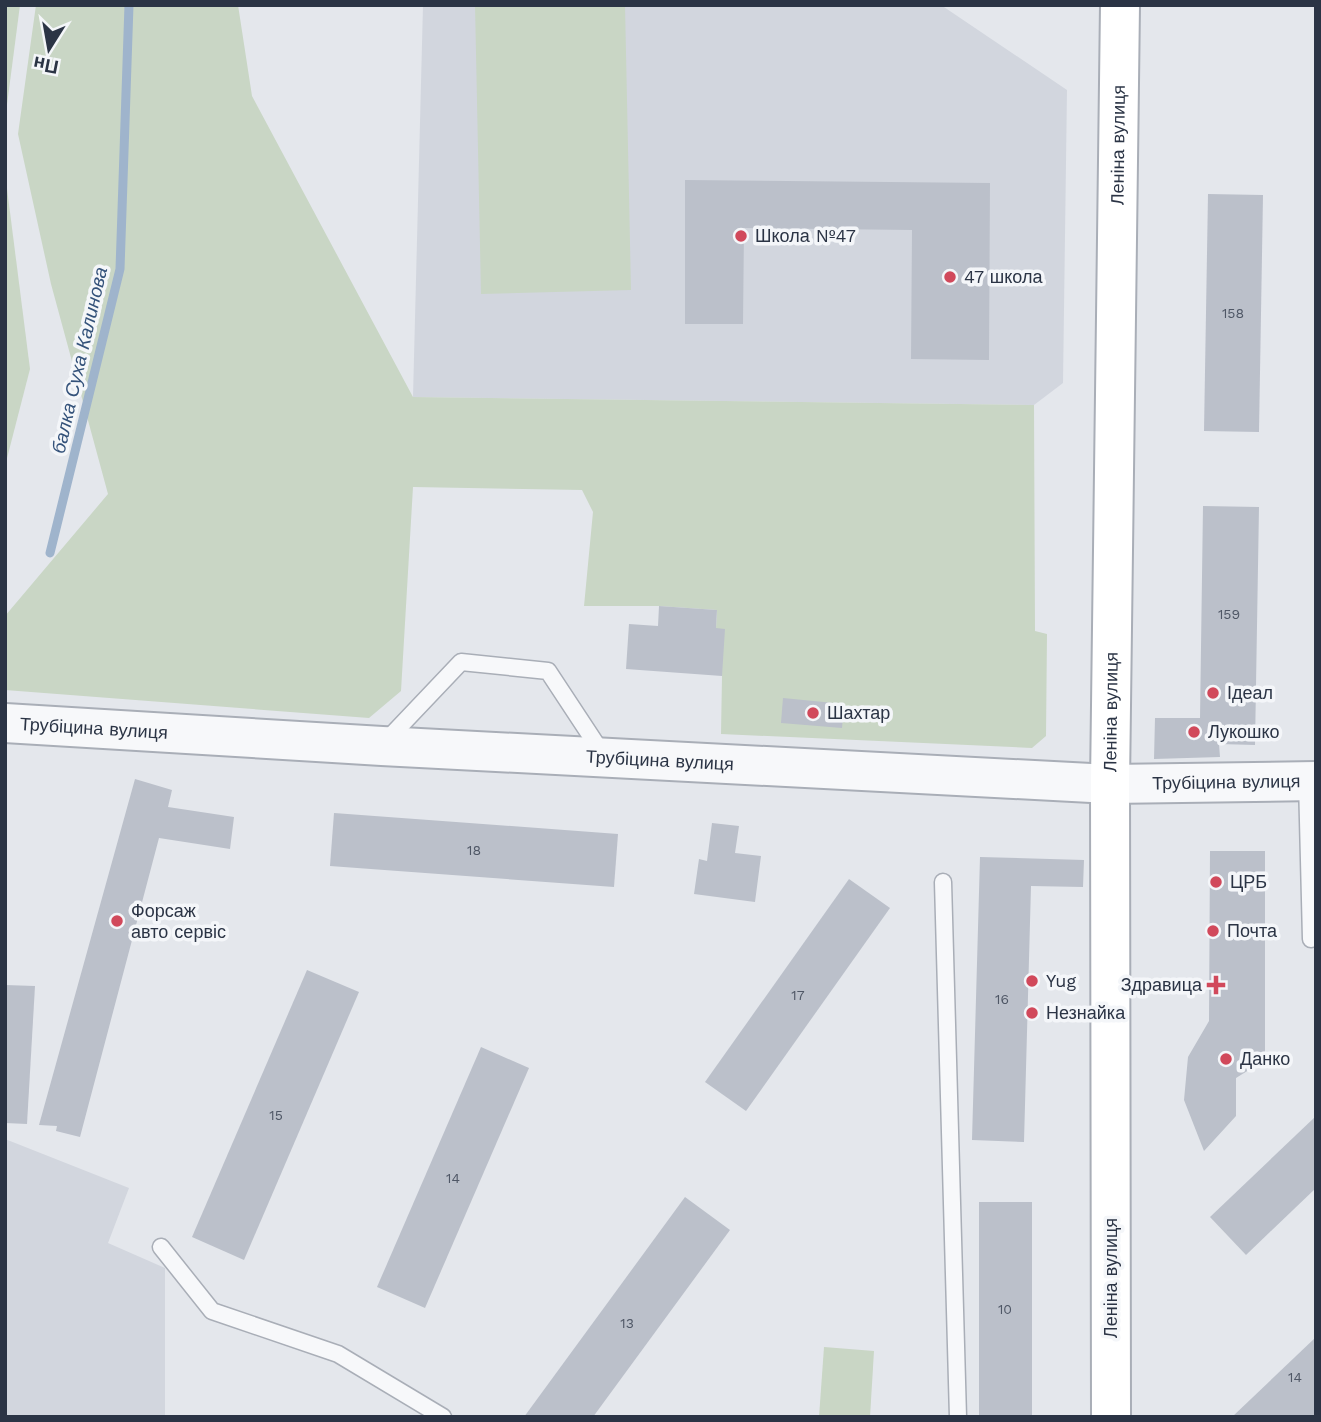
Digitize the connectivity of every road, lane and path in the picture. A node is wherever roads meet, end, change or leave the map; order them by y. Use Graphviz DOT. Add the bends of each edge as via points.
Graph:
graph roads {
  1 [pos="1120,5"];
  2 [pos="5,723"];
  3 [pos="382,746"];
  4 [pos="605,758"];
  5 [pos="1311,781"];
  6 [pos="1110,784"];
  7 [pos="943,882"];
  8 [pos="1316,938"];
  9 [pos="161,1247"];
  10 [pos="443,1417"];
  11 [pos="958,1417"];
  12 [pos="1111,1417"];
  1 -- 6 [label="main road, Леніна вулиця"];
  2 -- 3 [label="street, Трубіцина вулиця"];
  3 -- 4 [label="street, Трубіцина вулиця"];
  3 -- 4 [label="lane" via="461,662 548,671"];
  4 -- 6 [label="street, Трубіцина вулиця"];
  5 -- 6 [label="street, Трубіцина вулиця"];
  5 -- 8 [label="lane" via="1311,939"];
  6 -- 12 [label="main road, Леніна вулиця"];
  7 -- 11 [label="lane"];
  9 -- 10 [label="lane" via="212,1311 338,1354"];
}
